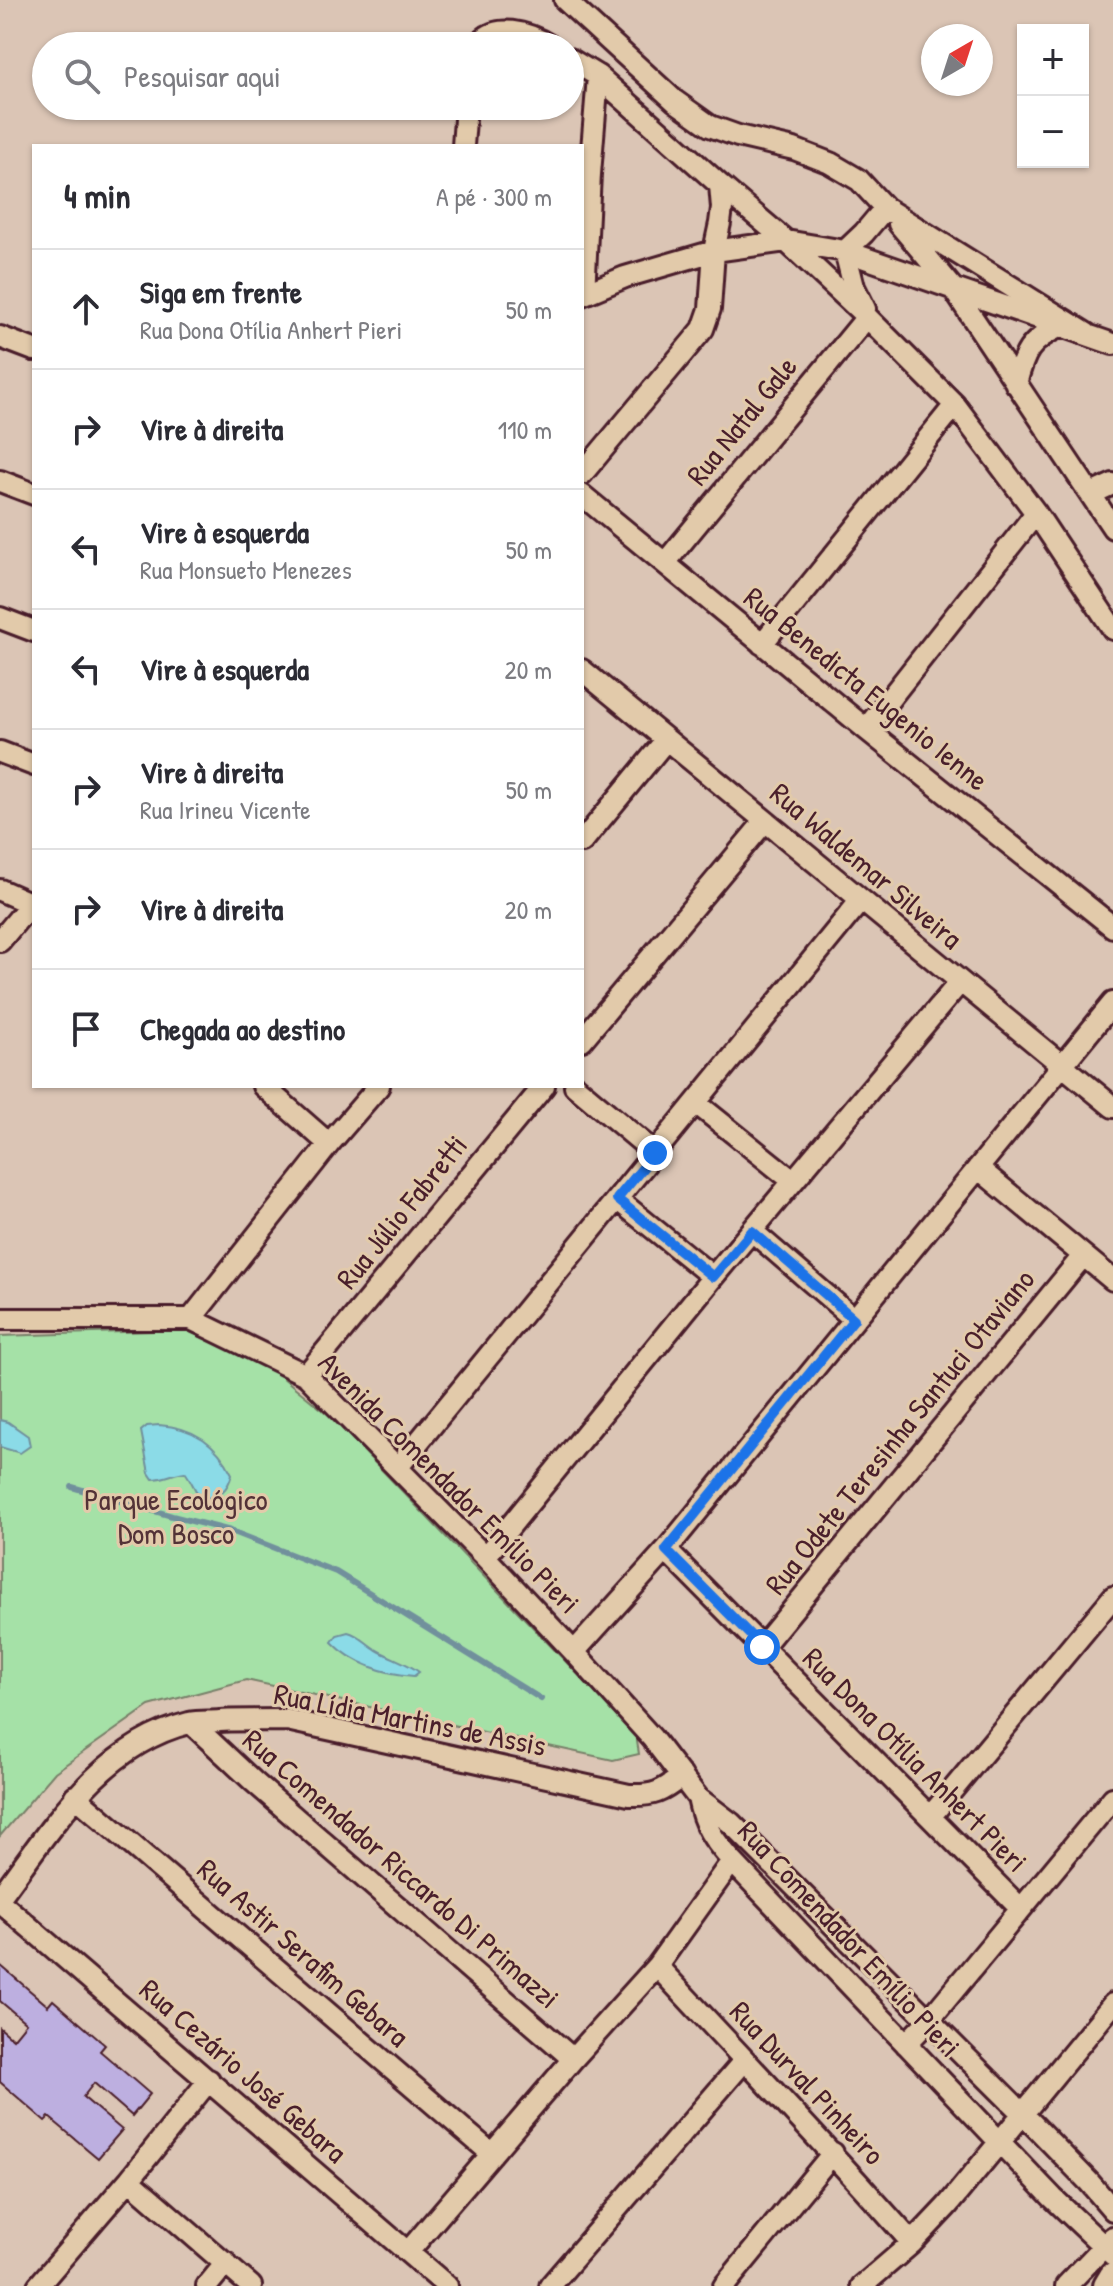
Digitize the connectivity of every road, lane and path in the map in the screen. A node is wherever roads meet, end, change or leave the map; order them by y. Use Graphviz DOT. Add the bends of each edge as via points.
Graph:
graph roads {
  1 [pos="565,0"];
  2 [pos="584,68"];
  3 [pos="598,76"];
  4 [pos="465,120"];
  5 [pos="463,144"];
  6 [pos="720,185"];
  7 [pos="885,208"];
  8 [pos="786,241"];
  9 [pos="714,251"];
  10 [pos="845,251"];
  11 [pos="584,276"];
  12 [pos="952,287"];
  13 [pos="584,294"];
  14 [pos="867,317"];
  15 [pos="1059,327"];
  16 [pos="1087,334"];
  17 [pos="0,337"];
  18 [pos="1113,344"];
  19 [pos="32,349"];
  20 [pos="1016,384"];
  21 [pos="955,405"];
  22 [pos="584,472"];
  23 [pos="0,481"];
  24 [pos="1113,484"];
  25 [pos="32,493"];
  26 [pos="1091,494"];
  27 [pos="584,497"];
  28 [pos="1036,513"];
  29 [pos="1113,528"];
  30 [pos="665,563"];
  31 [pos="0,618"];
  32 [pos="1113,629"];
  33 [pos="32,630"];
  34 [pos="762,644"];
  35 [pos="584,672"];
  36 [pos="866,729"];
  37 [pos="666,740"];
  38 [pos="0,752"];
  39 [pos="32,764"];
  40 [pos="765,821"];
  41 [pos="584,840"];
  42 [pos="0,890"];
  43 [pos="861,900"];
  44 [pos="32,903"];
  45 [pos="32,904"];
  46 [pos="1113,927"];
  47 [pos="0,941"];
  48 [pos="960,982"];
  49 [pos="1113,1003"];
  50 [pos="584,1038"];
  51 [pos="1063,1066"];
  52 [pos="265,1088"];
  53 [pos="377,1088"];
  54 [pos="542,1088"];
  55 [pos="577,1088"];
  56 [pos="696,1103"];
  57 [pos="1113,1107"];
  58 [pos="329,1144"];
  59 [pos="655,1153"];
  60 [pos="978,1168"];
  61 [pos="793,1181"];
  62 [pos="617,1199"];
  63 [pos="752,1231"];
  64 [pos="1083,1256"];
  65 [pos="713,1277"];
  66 [pos="1113,1280"];
  67 [pos="0,1319"];
  68 [pos="191,1319"];
  69 [pos="854,1319"];
  70 [pos="306,1375"];
  71 [pos="398,1467"];
  72 [pos="666,1550"];
  73 [pos="485,1557"];
  74 [pos="1113,1597"];
  75 [pos="762,1647"];
  76 [pos="574,1652"];
  77 [pos="191,1723"];
  78 [pos="682,1776"];
  79 [pos="75,1796"];
  80 [pos="698,1798"];
  81 [pos="1113,1798"];
  82 [pos="930,1817"];
  83 [pos="732,1861"];
  84 [pos="0,1899"];
  85 [pos="1021,1909"];
  86 [pos="657,1966"];
  87 [pos="1113,2004"];
  88 [pos="929,2020"];
  89 [pos="906,2044"];
  90 [pos="573,2059"];
  91 [pos="744,2061"];
  92 [pos="209,2080"];
  93 [pos="1023,2114"];
  94 [pos="999,2142"];
  95 [pos="833,2153"];
  96 [pos="492,2154"];
  97 [pos="129,2180"];
  98 [pos="1113,2210"];
  99 [pos="912,2243"];
  100 [pos="1110,2246"];
  101 [pos="408,2252"];
  102 [pos="226,2263"];
  103 [pos="1113,2276"];
  104 [pos="38,2286"];
  105 [pos="207,2286"];
  106 [pos="251,2286"];
  107 [pos="447,2286"];
  108 [pos="550,2286"];
  109 [pos="724,2286"];
  110 [pos="862,2286"];
  111 [pos="1066,2286"];
  112 [pos="1107,2286"];
  1 -- 7 [label="street" via="675,101 710,126 830,163 859,180"];
  2 -- 3 [label="street"];
  3 -- 6 [label="street"];
  3 -- 11 [label="street"];
  4 -- 5 [label="street"];
  6 -- 8 [label="street"];
  6 -- 9 [label="street" via="722,208"];
  7 -- 10 [label="street"];
  7 -- 12 [label="street"];
  7 -- 16 [label="street"];
  8 -- 9 [label="street"];
  8 -- 10 [label="street"];
  8 -- 14 [label="street"];
  9 -- 13 [label="street"];
  9 -- 22 [label="street" via="710,309 703,329"];
  10 -- 12 [label="street"];
  10 -- 14 [label="street"];
  12 -- 15 [label="street"];
  12 -- 20 [label="street"];
  14 -- 21 [label="street"];
  14 -- 30 [label="street, Rua Natal Gale"];
  15 -- 16 [label="street"];
  15 -- 20 [label="street" via="1027,350"];
  16 -- 18 [label="street"];
  17 -- 19 [label="street"];
  20 -- 26 [label="street"];
  21 -- 28 [label="street"];
  21 -- 34 [label="street"];
  23 -- 25 [label="street"];
  24 -- 26 [label="street"];
  26 -- 29 [label="street"];
  27 -- 30 [label="street, Rua Benedicta Eugenio Ienne"];
  28 -- 32 [label="street"];
  28 -- 36 [label="street"];
  30 -- 34 [label="street, Rua Benedicta Eugenio Ienne"];
  31 -- 33 [label="street"];
  34 -- 36 [label="street, Rua Benedicta Eugenio Ienne"];
  35 -- 37 [label="street, Rua Waldemar Silveira"];
  36 -- 46 [label="street, Rua Benedicta Eugenio Ienne"];
  37 -- 40 [label="street, Rua Waldemar Silveira"];
  37 -- 41 [label="street"];
  38 -- 39 [label="street"];
  40 -- 43 [label="street, Rua Waldemar Silveira"];
  40 -- 50 [label="street"];
  42 -- 44 [label="street"];
  43 -- 48 [label="street, Rua Waldemar Silveira"];
  43 -- 56 [label="street"];
  45 -- 47 [label="street"];
  48 -- 51 [label="street, Rua Waldemar Silveira"];
  48 -- 61 [label="street"];
  49 -- 51 [label="street"];
  51 -- 57 [label="street, Rua Waldemar Silveira"];
  51 -- 60 [label="street"];
  52 -- 58 [label="street"];
  53 -- 58 [label="street"];
  54 -- 70 [label="street, Rua Júlio Fabretti"];
  55 -- 59 [label="street"];
  56 -- 59 [label="street"];
  56 -- 61 [label="street"];
  58 -- 68 [label="street"];
  59 -- 62 [label="street"];
  60 -- 64 [label="street"];
  60 -- 69 [label="street"];
  61 -- 63 [label="street"];
  62 -- 65 [label="street"];
  62 -- 71 [label="street"];
  63 -- 65 [label="street"];
  63 -- 69 [label="street"];
  64 -- 66 [label="street"];
  64 -- 75 [label="street, Rua Odete Teresinha Santuci Otaviano"];
  65 -- 73 [label="street"];
  67 -- 68 [label="street, Avenida Comendador Emílio Pieri"];
  68 -- 70 [label="street, Avenida Comendador Emílio Pieri"];
  69 -- 72 [label="street"];
  70 -- 71 [label="street, Avenida Comendador Emílio Pieri"];
  71 -- 73 [label="street, Avenida Comendador Emílio Pieri"];
  72 -- 75 [label="street, Rua Dona Otília Anhert Pieri"];
  72 -- 76 [label="street"];
  73 -- 76 [label="street, Avenida Comendador Emílio Pieri"];
  74 -- 82 [label="street"];
  75 -- 82 [label="street, Rua Dona Otília Anhert Pieri"];
  76 -- 78 [label="street, Avenida Comendador Emílio Pieri"];
  77 -- 78 [label="street, Rua Lídia Martins de Assis" via="287,1720 629,1795 666,1790"];
  77 -- 79 [label="street, Rua Lídia Martins de Assis" via="153,1736 117,1757"];
  77 -- 90 [label="street, Rua Comendador Riccardo Di Primazzi"];
  78 -- 80 [label="street, Avenida Comendador Emílio Pieri"];
  79 -- 84 [label="street, Rua Lídia Martins de Assis"];
  79 -- 96 [label="street, Rua Astir Serafim Gebara"];
  80 -- 83 [label="street, Rua Comendador Emílio Pieri" via="702,1821"];
  80 -- 88 [label="street, Rua Comendador Emílio Pieri" via="731,1823"];
  81 -- 85 [label="street"];
  82 -- 85 [label="street, Rua Dona Otília Anhert Pieri"];
  83 -- 86 [label="street"];
  83 -- 89 [label="street, Rua Comendador Emílio Pieri"];
  84 -- 92 [label="street, Rua Cezário José Gebara"];
  85 -- 88 [label="street"];
  86 -- 90 [label="street"];
  86 -- 91 [label="street, Rua Durval Pinheiro"];
  87 -- 93 [label="street"];
  88 -- 89 [label="street"];
  88 -- 93 [label="street, Rua Comendador Emílio Pieri"];
  89 -- 94 [label="street, Rua Comendador Emílio Pieri"];
  90 -- 96 [label="street"];
  91 -- 95 [label="street, Rua Durval Pinheiro"];
  91 -- 108 [label="street"];
  92 -- 97 [label="street"];
  92 -- 101 [label="street, Rua Cezário José Gebara"];
  93 -- 94 [label="street"];
  93 -- 98 [label="street, Rua Comendador Emílio Pieri"];
  94 -- 99 [label="street"];
  94 -- 100 [label="street, Rua Comendador Emílio Pieri" via="1074,2219"];
  95 -- 99 [label="street, Rua Durval Pinheiro"];
  95 -- 109 [label="street"];
  96 -- 101 [label="street"];
  97 -- 102 [label="street"];
  97 -- 104 [label="street"];
  99 -- 110 [label="street"];
  100 -- 111 [label="street"];
  101 -- 107 [label="street, Rua Cezário José Gebara"];
  102 -- 105 [label="street"];
  102 -- 106 [label="street"];
  103 -- 112 [label="main road"];
}
